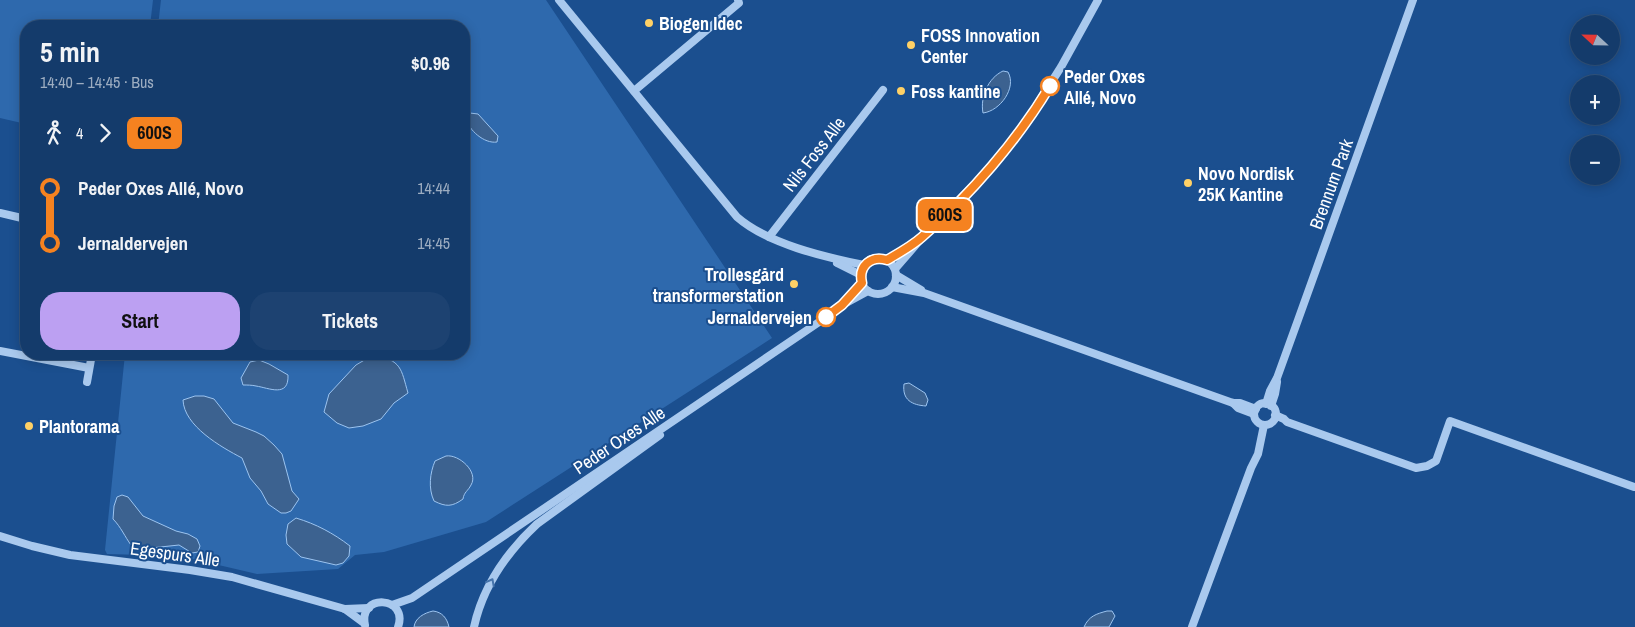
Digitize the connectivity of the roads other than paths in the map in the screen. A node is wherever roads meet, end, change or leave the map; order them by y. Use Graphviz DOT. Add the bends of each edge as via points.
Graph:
graph roads {
  1 [pos="559,0"];
  2 [pos="1098,0"];
  3 [pos="1413,0"];
  4 [pos="740,1"];
  5 [pos="883,90"];
  6 [pos="634,91"];
  7 [pos="0,213"];
  8 [pos="20,218"];
  9 [pos="769,237"];
  10 [pos="921,239"];
  11 [pos="829,258"];
  12 [pos="887,260"];
  13 [pos="864,265"];
  14 [pos="895,272"];
  15 [pos="861,279"];
  16 [pos="892,288"];
  17 [pos="868,291"];
  18 [pos="924,293"];
  19 [pos="842,305"];
  20 [pos="0,352"];
  21 [pos="20,356"];
  22 [pos="44,360"];
  23 [pos="91,360"];
  24 [pos="89,368"];
  25 [pos="87,382"];
  26 [pos="1268,405"];
  27 [pos="689,410"];
  28 [pos="1255,412"];
  29 [pos="1274,418"];
  30 [pos="1262,424"];
  31 [pos="1634,487"];
  32 [pos="0,536"];
  33 [pos="412,598"];
  34 [pos="392,605"];
  35 [pos="369,608"];
  36 [pos="345,609"];
  37 [pos="399,614"];
  38 [pos="365,625"];
  39 [pos="398,627"];
  40 [pos="474,627"];
  41 [pos="1192,627"];
  1 -- 6 [label="street"];
  2 -- 10 [label="street" via="1061,68 1021,130 991,167"];
  3 -- 26 [label="street, Brennum Park"];
  4 -- 6 [label="street"];
  5 -- 9 [label="street, Nils Foss Alle"];
  6 -- 9 [label="street" via="737,217"];
  7 -- 8 [label="street"];
  9 -- 11 [label="street"];
  10 -- 12 [label="street"];
  10 -- 14 [label="street"];
  11 -- 13 [label="street"];
  11 -- 15 [label="street"];
  12 -- 13 [label="street" via="875,259"];
  12 -- 14 [label="street"];
  13 -- 15 [label="street"];
  14 -- 16 [label="street"];
  14 -- 18 [label="street"];
  15 -- 17 [label="street"];
  15 -- 19 [label="street, Peder Oxes Alle"];
  16 -- 17 [label="street" via="881,294"];
  16 -- 18 [label="street"];
  17 -- 19 [label="street, Peder Oxes Alle"];
  18 -- 28 [label="street" via="1240,403"];
  19 -- 27 [label="street, Peder Oxes Alle"];
  20 -- 21 [label="street"];
  22 -- 24 [label="street"];
  23 -- 24 [label="street"];
  24 -- 25 [label="street"];
  26 -- 28 [label="street" via="1261,404"];
  26 -- 29 [label="street" via="1274,410"];
  27 -- 33 [label="street, Peder Oxes Alle"];
  40 -- 27 [label="street, one-way" via="492,578 523,536 652,442"];
  28 -- 30 [label="street" via="1256,421"];
  29 -- 30 [label="street"];
  29 -- 31 [label="street" via="1283,424 1287,422 1416,468 1436,461 1450,421"];
  30 -- 41 [label="street" via="1258,454"];
  32 -- 36 [label="street, Egespurs Alle" via="70,554 232,577"];
  33 -- 34 [label="street, Peder Oxes Alle"];
  33 -- 37 [label="street, Peder Oxes Alle"];
  34 -- 35 [label="street, Peder Oxes Alle" via="380,602"];
  34 -- 37 [label="street"];
  35 -- 36 [label="street, Egespurs Alle"];
  35 -- 38 [label="street" via="364,618"];
  36 -- 38 [label="street, Egespurs Alle"];
  37 -- 39 [label="street"];
}
